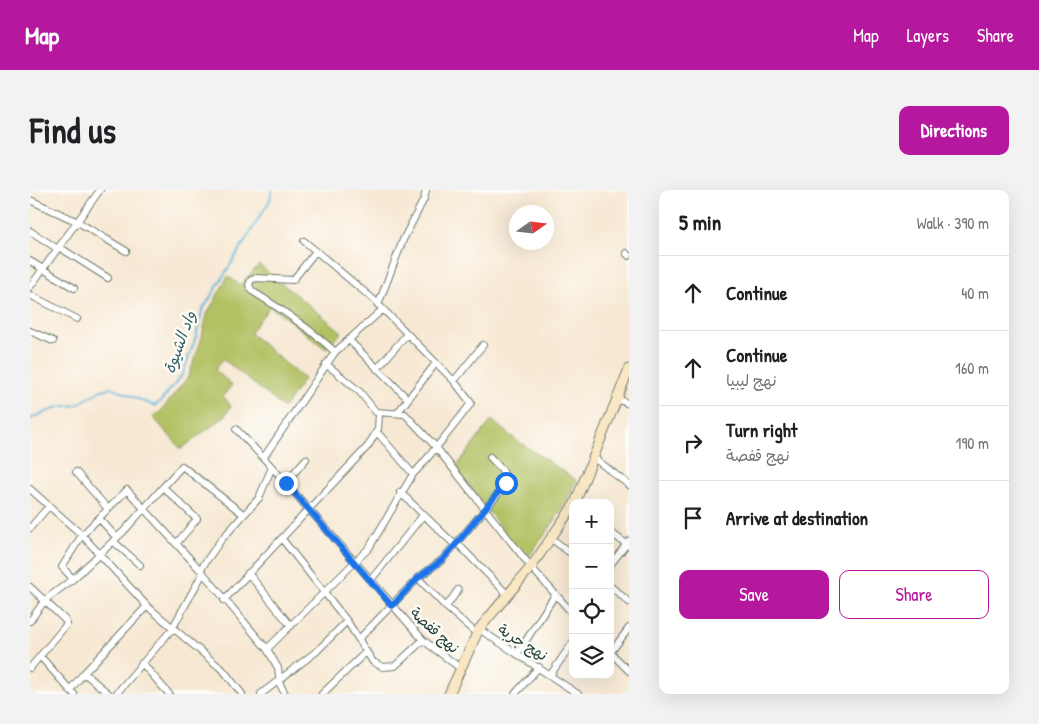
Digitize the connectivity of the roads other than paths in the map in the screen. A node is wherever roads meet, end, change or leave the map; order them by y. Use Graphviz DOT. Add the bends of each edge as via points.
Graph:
graph roads {
  1 [pos="100,190"];
  2 [pos="426,190"];
  3 [pos="30,200"];
  4 [pos="78,222"];
  5 [pos="30,231"];
  6 [pos="304,241"];
  7 [pos="59,248"];
  8 [pos="126,251"];
  9 [pos="316,251"];
  10 [pos="30,261"];
  11 [pos="44,270"];
  12 [pos="108,278"];
  13 [pos="30,287"];
  14 [pos="74,288"];
  15 [pos="30,295"];
  16 [pos="380,307"];
  17 [pos="77,319"];
  18 [pos="30,331"];
  19 [pos="407,334"];
  20 [pos="349,340"];
  21 [pos="53,341"];
  22 [pos="483,345"];
  23 [pos="335,352"];
  24 [pos="436,363"];
  25 [pos="326,364"];
  26 [pos="377,369"];
  27 [pos="629,369"];
  28 [pos="454,381"];
  29 [pos="407,398"];
  30 [pos="616,398"];
  31 [pos="629,404"];
  32 [pos="398,412"];
  33 [pos="379,413"];
  34 [pos="236,429"];
  35 [pos="376,432"];
  36 [pos="435,446"];
  37 [pos="264,457"];
  38 [pos="490,457"];
  39 [pos="594,458"];
  40 [pos="306,459"];
  41 [pos="272,467"];
  42 [pos="76,472"];
  43 [pos="413,474"];
  44 [pos="286,483"];
  45 [pos="629,485"];
  46 [pos="163,487"];
  47 [pos="30,489"];
  48 [pos="400,492"];
  49 [pos="577,499"];
  50 [pos="49,506"];
  51 [pos="108,509"];
  52 [pos="143,510"];
  53 [pos="310,510"];
  54 [pos="486,510"];
  55 [pos="569,512"];
  56 [pos="243,514"];
  57 [pos="424,514"];
  58 [pos="99,518"];
  59 [pos="30,528"];
  60 [pos="614,535"];
  61 [pos="82,536"];
  62 [pos="115,539"];
  63 [pos="282,539"];
  64 [pos="552,539"];
  65 [pos="176,544"];
  66 [pos="456,544"];
  67 [pos="628,544"];
  68 [pos="569,552"];
  69 [pos="99,555"];
  70 [pos="614,560"];
  71 [pos="356,563"];
  72 [pos="140,565"];
  73 [pos="531,567"];
  74 [pos="202,571"];
  75 [pos="248,573"];
  76 [pos="418,578"];
  77 [pos="73,580"];
  78 [pos="370,581"];
  79 [pos="30,587"];
  80 [pos="614,589"];
  81 [pos="458,590"];
  82 [pos="326,593"];
  83 [pos="507,594"];
  84 [pos="555,595"];
  85 [pos="45,600"];
  86 [pos="224,600"];
  87 [pos="629,602"];
  88 [pos="146,606"];
  89 [pos="392,606"];
  90 [pos="446,607"];
  91 [pos="569,609"];
  92 [pos="30,621"];
  93 [pos="347,621"];
  94 [pos="291,626"];
  95 [pos="629,628"];
  96 [pos="172,629"];
  97 [pos="478,631"];
  98 [pos="360,639"];
  99 [pos="423,640"];
  100 [pos="614,647"];
  101 [pos="569,648"];
  102 [pos="267,649"];
  103 [pos="366,652"];
  104 [pos="518,653"];
  105 [pos="40,656"];
  106 [pos="614,656"];
  107 [pos="142,663"];
  108 [pos="539,667"];
  109 [pos="30,668"];
  110 [pos="460,668"];
  111 [pos="84,672"];
  112 [pos="629,672"];
  113 [pos="551,674"];
  114 [pos="279,680"];
  115 [pos="72,692"];
  116 [pos="325,693"];
  117 [pos="451,693"];
  118 [pos="110,694"];
  119 [pos="116,694"];
  120 [pos="169,694"];
  121 [pos="242,694"];
  122 [pos="261,694"];
  123 [pos="285,694"];
  124 [pos="514,694"];
  125 [pos="578,694"];
  1 -- 4 [label="street"];
  2 -- 16 [label="street" via="403,240"];
  3 -- 4 [label="street"];
  4 -- 7 [label="street"];
  4 -- 8 [label="street"];
  5 -- 7 [label="street"];
  6 -- 9 [label="street"];
  7 -- 11 [label="street"];
  7 -- 12 [label="street"];
  9 -- 16 [label="street"];
  9 -- 23 [label="street" via="293,280 256,278 250,288"];
  10 -- 11 [label="street"];
  11 -- 13 [label="street"];
  11 -- 14 [label="street"];
  15 -- 17 [label="street"];
  16 -- 19 [label="street"];
  16 -- 20 [label="street"];
  18 -- 21 [label="street"];
  19 -- 24 [label="street"];
  19 -- 26 [label="street"];
  20 -- 23 [label="street"];
  20 -- 26 [label="street"];
  22 -- 28 [label="street"];
  23 -- 25 [label="street"];
  24 -- 28 [label="street"];
  24 -- 29 [label="street"];
  25 -- 33 [label="street" via="359,391"];
  25 -- 37 [label="street"];
  26 -- 29 [label="street"];
  27 -- 30 [label="main road"];
  28 -- 36 [label="street" via="471,403"];
  29 -- 32 [label="street"];
  30 -- 31 [label="street"];
  30 -- 39 [label="main road"];
  32 -- 33 [label="street"];
  32 -- 36 [label="street" via="405,414"];
  33 -- 35 [label="street"];
  34 -- 37 [label="street, نهج قفصة"];
  35 -- 43 [label="street"];
  35 -- 53 [label="street" via="363,452"];
  36 -- 43 [label="street"];
  36 -- 54 [label="street"];
  37 -- 41 [label="street, نهج قفصة"];
  38 -- 54 [label="street" via="505,473 506,483"];
  39 -- 45 [label="street"];
  39 -- 49 [label="main road"];
  40 -- 44 [label="street"];
  41 -- 44 [label="street, نهج قفصة"];
  41 -- 56 [label="street" via="262,492"];
  42 -- 51 [label="street"];
  43 -- 48 [label="street"];
  44 -- 53 [label="street, نهج قفصة"];
  46 -- 52 [label="street"];
  46 -- 56 [label="street" via="185,466"];
  46 -- 65 [label="street" via="197,519"];
  47 -- 50 [label="street"];
  48 -- 57 [label="street"];
  48 -- 71 [label="street" via="370,547"];
  50 -- 59 [label="street"];
  50 -- 61 [label="street"];
  51 -- 52 [label="street" via="127,490"];
  51 -- 58 [label="street"];
  52 -- 62 [label="street"];
  52 -- 65 [label="street"];
  53 -- 63 [label="street"];
  53 -- 71 [label="street, نهج قفصة"];
  54 -- 66 [label="street"];
  54 -- 73 [label="street"];
  55 -- 64 [label="main road"];
  56 -- 74 [label="street"];
  57 -- 66 [label="street"];
  57 -- 78 [label="street"];
  58 -- 61 [label="street"];
  58 -- 62 [label="street"];
  60 -- 67 [label="street"];
  61 -- 69 [label="street"];
  61 -- 77 [label="street" via="62,567"];
  62 -- 69 [label="street"];
  62 -- 72 [label="street"];
  63 -- 75 [label="street"];
  63 -- 82 [label="street"];
  64 -- 68 [label="street"];
  64 -- 73 [label="main road"];
  65 -- 74 [label="street"];
  66 -- 76 [label="street" via="442,560"];
  66 -- 83 [label="street"];
  67 -- 70 [label="street"];
  69 -- 77 [label="street"];
  69 -- 88 [label="street"];
  71 -- 78 [label="street, نهج قفصة"];
  71 -- 82 [label="street"];
  73 -- 83 [label="main road"];
  73 -- 84 [label="street"];
  74 -- 86 [label="street"];
  74 -- 96 [label="street"];
  75 -- 86 [label="street"];
  75 -- 94 [label="street"];
  76 -- 89 [label="street"];
  76 -- 90 [label="street, نهج جربة"];
  77 -- 85 [label="street"];
  78 -- 89 [label="street, نهج قفصة"];
  79 -- 85 [label="street"];
  80 -- 87 [label="street"];
  81 -- 90 [label="street"];
  82 -- 93 [label="street"];
  82 -- 94 [label="street"];
  83 -- 97 [label="main road"];
  84 -- 91 [label="street"];
  84 -- 104 [label="street"];
  85 -- 92 [label="street"];
  85 -- 105 [label="street" via="67,624"];
  86 -- 102 [label="street"];
  88 -- 96 [label="street"];
  88 -- 111 [label="street"];
  89 -- 98 [label="street"];
  89 -- 99 [label="street, نهج قفصة"];
  90 -- 97 [label="street, نهج جربة"];
  93 -- 98 [label="street"];
  93 -- 114 [label="street" via="317,651"];
  94 -- 102 [label="street"];
  95 -- 100 [label="street"];
  96 -- 107 [label="street"];
  96 -- 121 [label="street" via="224,671"];
  97 -- 104 [label="street, نهج جربة"];
  97 -- 110 [label="main road"];
  98 -- 103 [label="street"];
  99 -- 103 [label="street" via="389,668 373,662"];
  99 -- 110 [label="street, نهج قفصة"];
  101 -- 113 [label="street"];
  102 -- 114 [label="street" via="278,669"];
  103 -- 116 [label="street"];
  104 -- 108 [label="street, نهج جربة"];
  105 -- 109 [label="street"];
  105 -- 115 [label="street"];
  106 -- 112 [label="street"];
  107 -- 119 [label="street"];
  107 -- 120 [label="street"];
  108 -- 113 [label="street, نهج جربة"];
  108 -- 124 [label="street"];
  110 -- 117 [label="main road"];
  111 -- 115 [label="street"];
  111 -- 118 [label="street"];
  113 -- 125 [label="street, نهج جربة"];
  114 -- 122 [label="street"];
  114 -- 123 [label="street"];
}
